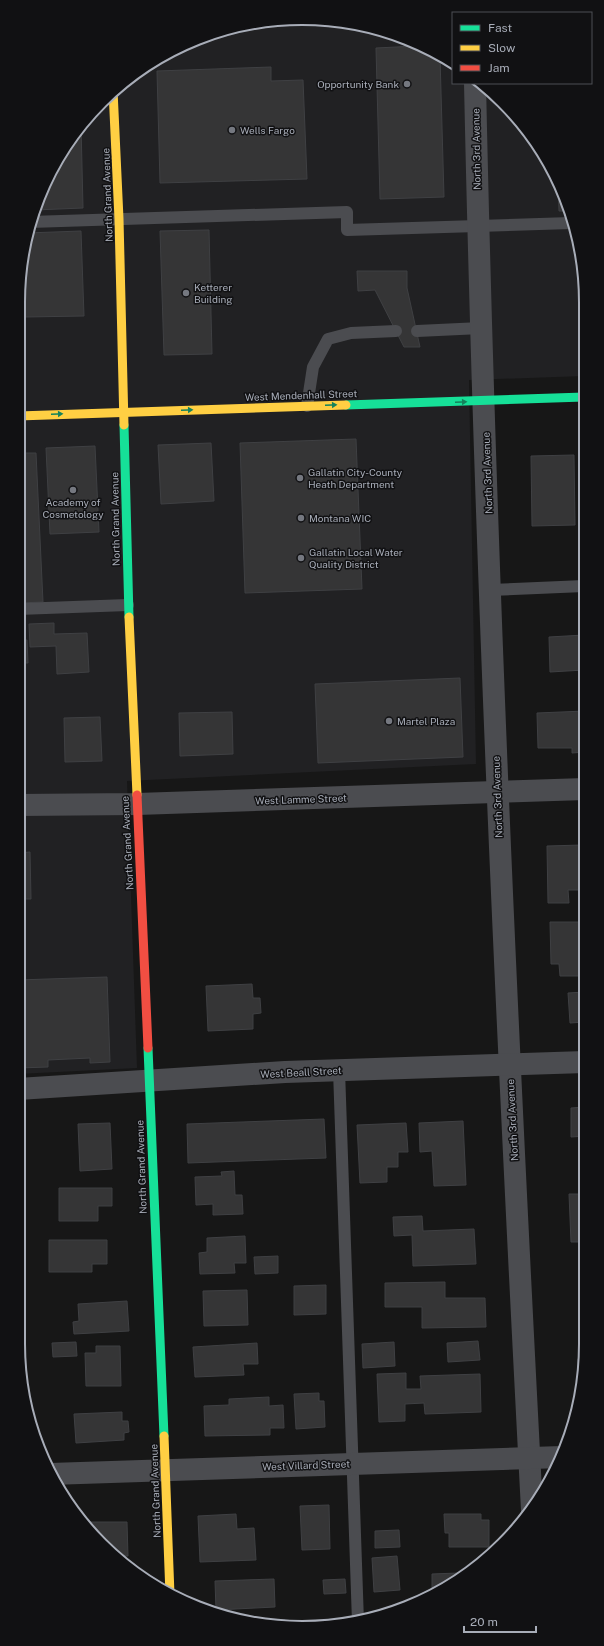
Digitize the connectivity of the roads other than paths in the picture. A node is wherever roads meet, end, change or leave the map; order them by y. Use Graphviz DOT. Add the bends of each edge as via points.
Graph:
graph roads {
  1 [pos="475,85"];
  2 [pos="113,99"];
  3 [pos="120,219"];
  4 [pos="37,222"];
  5 [pos="568,223"];
  6 [pos="478,225"];
  7 [pos="482,328"];
  8 [pos="396,331"];
  9 [pos="417,331"];
  10 [pos="579,397"];
  11 [pos="484,401"];
  12 [pos="307,406"];
  13 [pos="124,412"];
  14 [pos="25,416"];
  15 [pos="579,586"];
  16 [pos="490,590"];
  17 [pos="128,605"];
  18 [pos="25,609"];
  19 [pos="579,789"];
  20 [pos="497,792"];
  21 [pos="137,804"];
  22 [pos="25,805"];
  23 [pos="579,1062"];
  24 [pos="509,1064"];
  25 [pos="339,1070"];
  26 [pos="149,1081"];
  27 [pos="25,1089"];
  28 [pos="555,1457"];
  29 [pos="529,1458"];
  30 [pos="353,1464"];
  31 [pos="165,1470"];
  32 [pos="58,1474"];
  33 [pos="531,1499"];
  34 [pos="170,1587"];
  35 [pos="358,1616"];
  1 -- 6 [label="street, North 3rd Avenue"];
  2 -- 3 [label="street, North Grand Avenue"];
  3 -- 4 [label="lane"];
  3 -- 6 [label="lane" via="347,212 347,230"];
  3 -- 13 [label="street, North Grand Avenue"];
  5 -- 6 [label="lane"];
  6 -- 7 [label="street, North 3rd Avenue"];
  7 -- 9 [label="lane"];
  7 -- 11 [label="street, North 3rd Avenue"];
  8 -- 12 [label="lane" via="351,333 328,339 313,367"];
  10 -- 11 [label="street, West Mendenhall Street"];
  12 -- 11 [label="street, West Mendenhall Street, one-way"];
  11 -- 16 [label="street, North 3rd Avenue"];
  13 -- 12 [label="street, West Mendenhall Street, one-way"];
  14 -- 13 [label="street, West Mendenhall Street, one-way"];
  13 -- 17 [label="street, North Grand Avenue"];
  15 -- 16 [label="lane"];
  16 -- 20 [label="street, North 3rd Avenue"];
  17 -- 18 [label="lane"];
  17 -- 21 [label="street, North Grand Avenue"];
  19 -- 20 [label="street, West Lamme Street"];
  20 -- 21 [label="street, West Lamme Street"];
  20 -- 24 [label="street, North 3rd Avenue"];
  21 -- 22 [label="street, West Lamme Street"];
  21 -- 26 [label="street, North Grand Avenue"];
  23 -- 24 [label="street, West Beall Street"];
  24 -- 25 [label="street, West Beall Street"];
  24 -- 29 [label="street, North 3rd Avenue"];
  25 -- 26 [label="street, West Beall Street"];
  25 -- 30 [label="lane"];
  26 -- 27 [label="street, West Beall Street"];
  26 -- 31 [label="street, North Grand Avenue"];
  28 -- 29 [label="street, West Villard Street"];
  29 -- 30 [label="street, West Villard Street"];
  29 -- 33 [label="street, North 3rd Avenue"];
  30 -- 31 [label="street, West Villard Street"];
  30 -- 35 [label="lane"];
  31 -- 32 [label="street, West Villard Street"];
  31 -- 34 [label="street, North Grand Avenue"];
}
